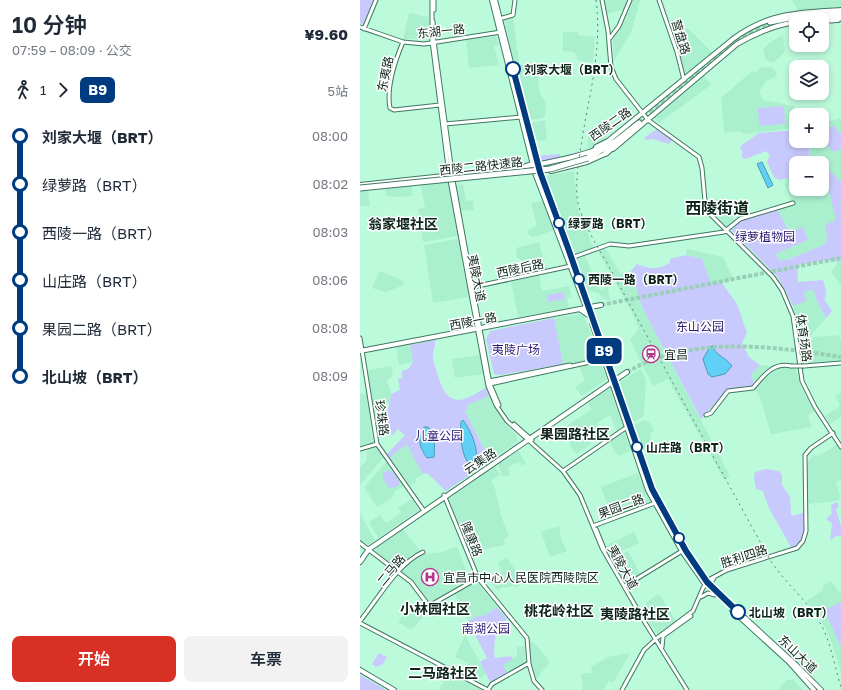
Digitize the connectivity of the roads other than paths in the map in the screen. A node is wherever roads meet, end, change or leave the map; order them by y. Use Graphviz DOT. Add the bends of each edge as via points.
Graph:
graph roads {
  1 [pos="376,0"];
  2 [pos="433,0"];
  3 [pos="492,0"];
  4 [pos="495,0"];
  5 [pos="516,0"];
  6 [pos="602,0"];
  7 [pos="630,0"];
  8 [pos="659,0"];
  9 [pos="841,15"];
  10 [pos="499,19"];
  11 [pos="829,19"];
  12 [pos="789,24"];
  13 [pos="360,26"];
  14 [pos="751,26"];
  15 [pos="365,28"];
  16 [pos="501,32"];
  17 [pos="741,33"];
  18 [pos="754,34"];
  19 [pos="610,38"];
  20 [pos="746,39"];
  21 [pos="403,42"];
  22 [pos="433,42"];
  23 [pos="617,78"];
  24 [pos="684,80"];
  25 [pos="440,104"];
  26 [pos="643,113"];
  27 [pos="521,117"];
  28 [pos="649,119"];
  29 [pos="639,122"];
  30 [pos="445,124"];
  31 [pos="613,141"];
  32 [pos="606,154"];
  33 [pos="588,157"];
  34 [pos="571,158"];
  35 [pos="535,168"];
  36 [pos="451,175"];
  37 [pos="460,177"];
  38 [pos="451,180"];
  39 [pos="360,187"];
  40 [pos="793,203"];
  41 [pos="727,230"];
  42 [pos="570,259"];
  43 [pos="572,266"];
  44 [pos="473,287"];
  45 [pos="585,299"];
  46 [pos="588,308"];
  47 [pos="581,309"];
  48 [pos="590,316"];
  49 [pos="479,329"];
  50 [pos="360,338"];
  51 [pos="360,346"];
  52 [pos="361,352"];
  53 [pos="604,360"];
  54 [pos="841,363"];
  55 [pos="628,372"];
  56 [pos="612,380"];
  57 [pos="490,382"];
  58 [pos="706,415"];
  59 [pos="627,427"];
  60 [pos="833,434"];
  61 [pos="529,439"];
  62 [pos="376,444"];
  63 [pos="841,446"];
  64 [pos="360,449"];
  65 [pos="564,470"];
  66 [pos="443,497"];
  67 [pos="655,504"];
  68 [pos="423,511"];
  69 [pos="594,526"];
  70 [pos="360,543"];
  71 [pos="368,549"];
  72 [pos="682,551"];
  73 [pos="423,552"];
  74 [pos="360,558"];
  75 [pos="360,562"];
  76 [pos="696,570"];
  77 [pos="399,571"];
  78 [pos="477,578"];
  79 [pos="714,578"];
  80 [pos="706,584"];
  81 [pos="625,586"];
  82 [pos="712,588"];
  83 [pos="700,595"];
  84 [pos="715,595"];
  85 [pos="429,606"];
  86 [pos="424,611"];
  87 [pos="360,622"];
  88 [pos="652,633"];
  89 [pos="662,636"];
  90 [pos="656,640"];
  91 [pos="651,646"];
  92 [pos="647,647"];
  93 [pos="661,647"];
  94 [pos="790,661"];
  95 [pos="529,664"];
  96 [pos="360,671"];
  97 [pos="390,690"];
  98 [pos="394,690"];
  99 [pos="488,690"];
  100 [pos="541,690"];
  101 [pos="623,690"];
  102 [pos="688,690"];
  103 [pos="817,690"];
  1 -- 15 [label="main road"];
  2 -- 22 [label="main road, 夷陵大道"];
  3 -- 16 [label="main road, 东山大道"];
  4 -- 10 [label="main road, 东山大道"];
  5 -- 10 [label="main road" via="513,15"];
  6 -- 19 [label="main road"];
  6 -- 23 [label="main road" via="611,67"];
  7 -- 19 [label="main road" via="619,26"];
  8 -- 24 [label="main road, 营盘路"];
  9 -- 9 [label="highway" via="787,20 771,23 792,16"];
  9 -- 11 [label="main road"];
  9 -- 14 [label="main road, 西陵二路" via="780,16"];
  10 -- 16 [label="main road, 东山大道"];
  12 -- 18 [label="main road, 西陵二路"];
  13 -- 15 [label="main road"];
  14 -- 17 [label="main road, 西陵二路"];
  14 -- 18 [label="main road" via="750,31"];
  15 -- 21 [label="main road, 东湖一路"];
  15 -- 22 [label="main road" via="404,40"];
  16 -- 22 [label="main road"];
  16 -- 27 [label="main road, 东山大道"];
  16 -- 35 [label="main road, 东山大道"];
  17 -- 20 [label="main road" via="746,34"];
  17 -- 24 [label="main road, 西陵二路"];
  18 -- 20 [label="main road, 西陵二路"];
  19 -- 23 [label="main road"];
  20 -- 28 [label="main road, 西陵二路" via="718,58"];
  21 -- 22 [label="main road, 东湖一路"];
  21 -- 25 [label="main road, 东夷路" via="396,59 389,93 390,108 394,110"];
  22 -- 25 [label="main road, 夷陵大道"];
  22 -- 30 [label="main road, 夷陵大道"];
  23 -- 26 [label="main road, 体育场路"];
  24 -- 26 [label="main road, 西陵二路"];
  25 -- 36 [label="main road, 夷陵大道"];
  26 -- 28 [label="main road, 体育场路"];
  26 -- 34 [label="main road, 西陵二路" via="608,141"];
  27 -- 30 [label="main road"];
  27 -- 35 [label="main road, 东山大道"];
  28 -- 32 [label="main road, 西陵二路"];
  28 -- 41 [label="main road, 体育场路" via="699,157 707,208 713,218"];
  29 -- 31 [label="highway, 西陵二路快速路"];
  29 -- 32 [label="highway"];
  29 -- 33 [label="highway, 西陵二路快速路" via="609,147"];
  30 -- 36 [label="main road, 夷陵大道"];
  31 -- 33 [label="highway, 西陵二路快速路"];
  31 -- 34 [label="highway"];
  32 -- 35 [label="main road, 西陵二路" via="568,168"];
  33 -- 35 [label="highway, 西陵二路快速路, bridge" via="568,165"];
  33 -- 37 [label="highway, 西陵二路快速路, bridge" via="552,166"];
  34 -- 35 [label="main road, 西陵二路"];
  35 -- 36 [label="main road, 西陵二路"];
  35 -- 37 [label="main road, 西陵二路"];
  35 -- 37 [label="highway, bridge"];
  35 -- 37 [label="highway, bridge" via="476,178"];
  35 -- 39 [label="highway, 西陵二路快速路, bridge"];
  35 -- 42 [label="main road, 东山大道"];
  36 -- 38 [label="main road, 夷陵大道"];
  36 -- 39 [label="main road, 西陵二路"];
  37 -- 38 [label="main road, 西陵二路"];
  37 -- 39 [label="highway, 西陵二路快速路, bridge"];
  38 -- 39 [label="main road, 西陵二路"];
  38 -- 44 [label="main road, 夷陵大道"];
  38 -- 49 [label="main road, 夷陵大道"];
  40 -- 41 [label="main road" via="747,216"];
  41 -- 42 [label="main road" via="629,246 610,244"];
  41 -- 60 [label="main road, 体育场路" via="775,277 783,290 794,316 803,380"];
  42 -- 43 [label="main road, 东山大道"];
  42 -- 45 [label="main road, 东山大道"];
  43 -- 44 [label="main road, 西陵后路"];
  43 -- 45 [label="main road, 东山大道"];
  44 -- 49 [label="main road, 夷陵大道"];
  45 -- 46 [label="main road, 东山大道"];
  45 -- 46 [label="main road, 西陵一路" via="600,306"];
  45 -- 47 [label="main road"];
  46 -- 47 [label="main road, 西陵一路"];
  46 -- 48 [label="main road, 东山大道"];
  46 -- 56 [label="main road, 东山大道"];
  47 -- 48 [label="main road"];
  47 -- 49 [label="main road, 西陵一路"];
  48 -- 53 [label="main road, 东山大道"];
  49 -- 52 [label="main road, 西陵一路"];
  49 -- 57 [label="main road, 夷陵大道"];
  49 -- 61 [label="main road, 夷陵大道" via="488,386 496,405 507,421"];
  50 -- 52 [label="main road, 珍珠路"];
  51 -- 52 [label="main road, 珍珠路"];
  52 -- 62 [label="main road, 珍珠路"];
  53 -- 56 [label="main road, 东山大道"];
  53 -- 57 [label="main road"];
  54 -- 58 [label="main road, bridge" via="804,366 783,364 759,378 753,388 728,392 711,413"];
  55 -- 56 [label="main road, 云集路"];
  56 -- 59 [label="main road, 东山大道"];
  56 -- 61 [label="main road, 云集路"];
  56 -- 76 [label="main road, 东山大道" via="652,489"];
  57 -- 61 [label="main road, 夷陵大道" via="501,408"];
  59 -- 65 [label="main road"];
  59 -- 67 [label="main road, 东山大道"];
  60 -- 63 [label="main road, 体育场路"];
  60 -- 79 [label="main road, 胜利四路" via="805,455 806,536 800,546 727,570"];
  61 -- 65 [label="main road, 夷陵大道"];
  61 -- 66 [label="main road, 云集路"];
  62 -- 64 [label="main road"];
  62 -- 68 [label="main road, 珍珠路"];
  65 -- 69 [label="main road, 夷陵大道" via="580,495"];
  66 -- 68 [label="main road, 云集路"];
  66 -- 78 [label="main road, 隆康路"];
  67 -- 69 [label="main road, 果园二路"];
  67 -- 72 [label="main road, 东山大道"];
  68 -- 71 [label="main road, 云集路"];
  69 -- 81 [label="main road, 夷陵大道"];
  69 -- 88 [label="main road, 夷陵大道" via="602,548"];
  70 -- 71 [label="main road"];
  71 -- 74 [label="main road, 云集路"];
  71 -- 75 [label="main road, 云集路"];
  71 -- 77 [label="main road"];
  72 -- 76 [label="main road, 东山大道"];
  72 -- 81 [label="main road"];
  73 -- 77 [label="main road, 二马路" via="412,558"];
  76 -- 79 [label="main road" via="705,577"];
  76 -- 80 [label="main road, 东山大道"];
  76 -- 83 [label="main road" via="702,584"];
  77 -- 85 [label="main road"];
  77 -- 87 [label="main road, 二马路"];
  78 -- 85 [label="main road"];
  78 -- 95 [label="main road, 隆康路" via="527,638"];
  79 -- 80 [label="main road, 胜利四路"];
  79 -- 82 [label="main road"];
  80 -- 82 [label="main road, 东山大道"];
  80 -- 83 [label="main road, 胜利四路"];
  80 -- 84 [label="main road, 东山大道"];
  81 -- 88 [label="main road, 夷陵大道"];
  82 -- 94 [label="main road, 东山大道"];
  83 -- 84 [label="main road"];
  83 -- 89 [label="main road, 胜利四路" via="693,611"];
  84 -- 94 [label="main road, 东山大道"];
  85 -- 86 [label="main road"];
  87 -- 99 [label="main road"];
  88 -- 89 [label="main road"];
  88 -- 90 [label="main road, 夷陵大道"];
  88 -- 92 [label="main road" via="652,639"];
  89 -- 90 [label="main road, 胜利四路"];
  89 -- 93 [label="main road"];
  90 -- 91 [label="main road, 胜利四路"];
  90 -- 92 [label="main road, 胜利四路"];
  90 -- 93 [label="main road, 夷陵大道"];
  91 -- 93 [label="main road"];
  91 -- 101 [label="main road, 胜利四路"];
  92 -- 101 [label="main road, 胜利四路"];
  93 -- 102 [label="main road, 夷陵大道"];
  94 -- 103 [label="main road"];
  95 -- 99 [label="main road" via="492,684"];
  95 -- 100 [label="main road, 隆康路" via="534,681"];
  96 -- 97 [label="main road"];
  96 -- 98 [label="main road"];
}
